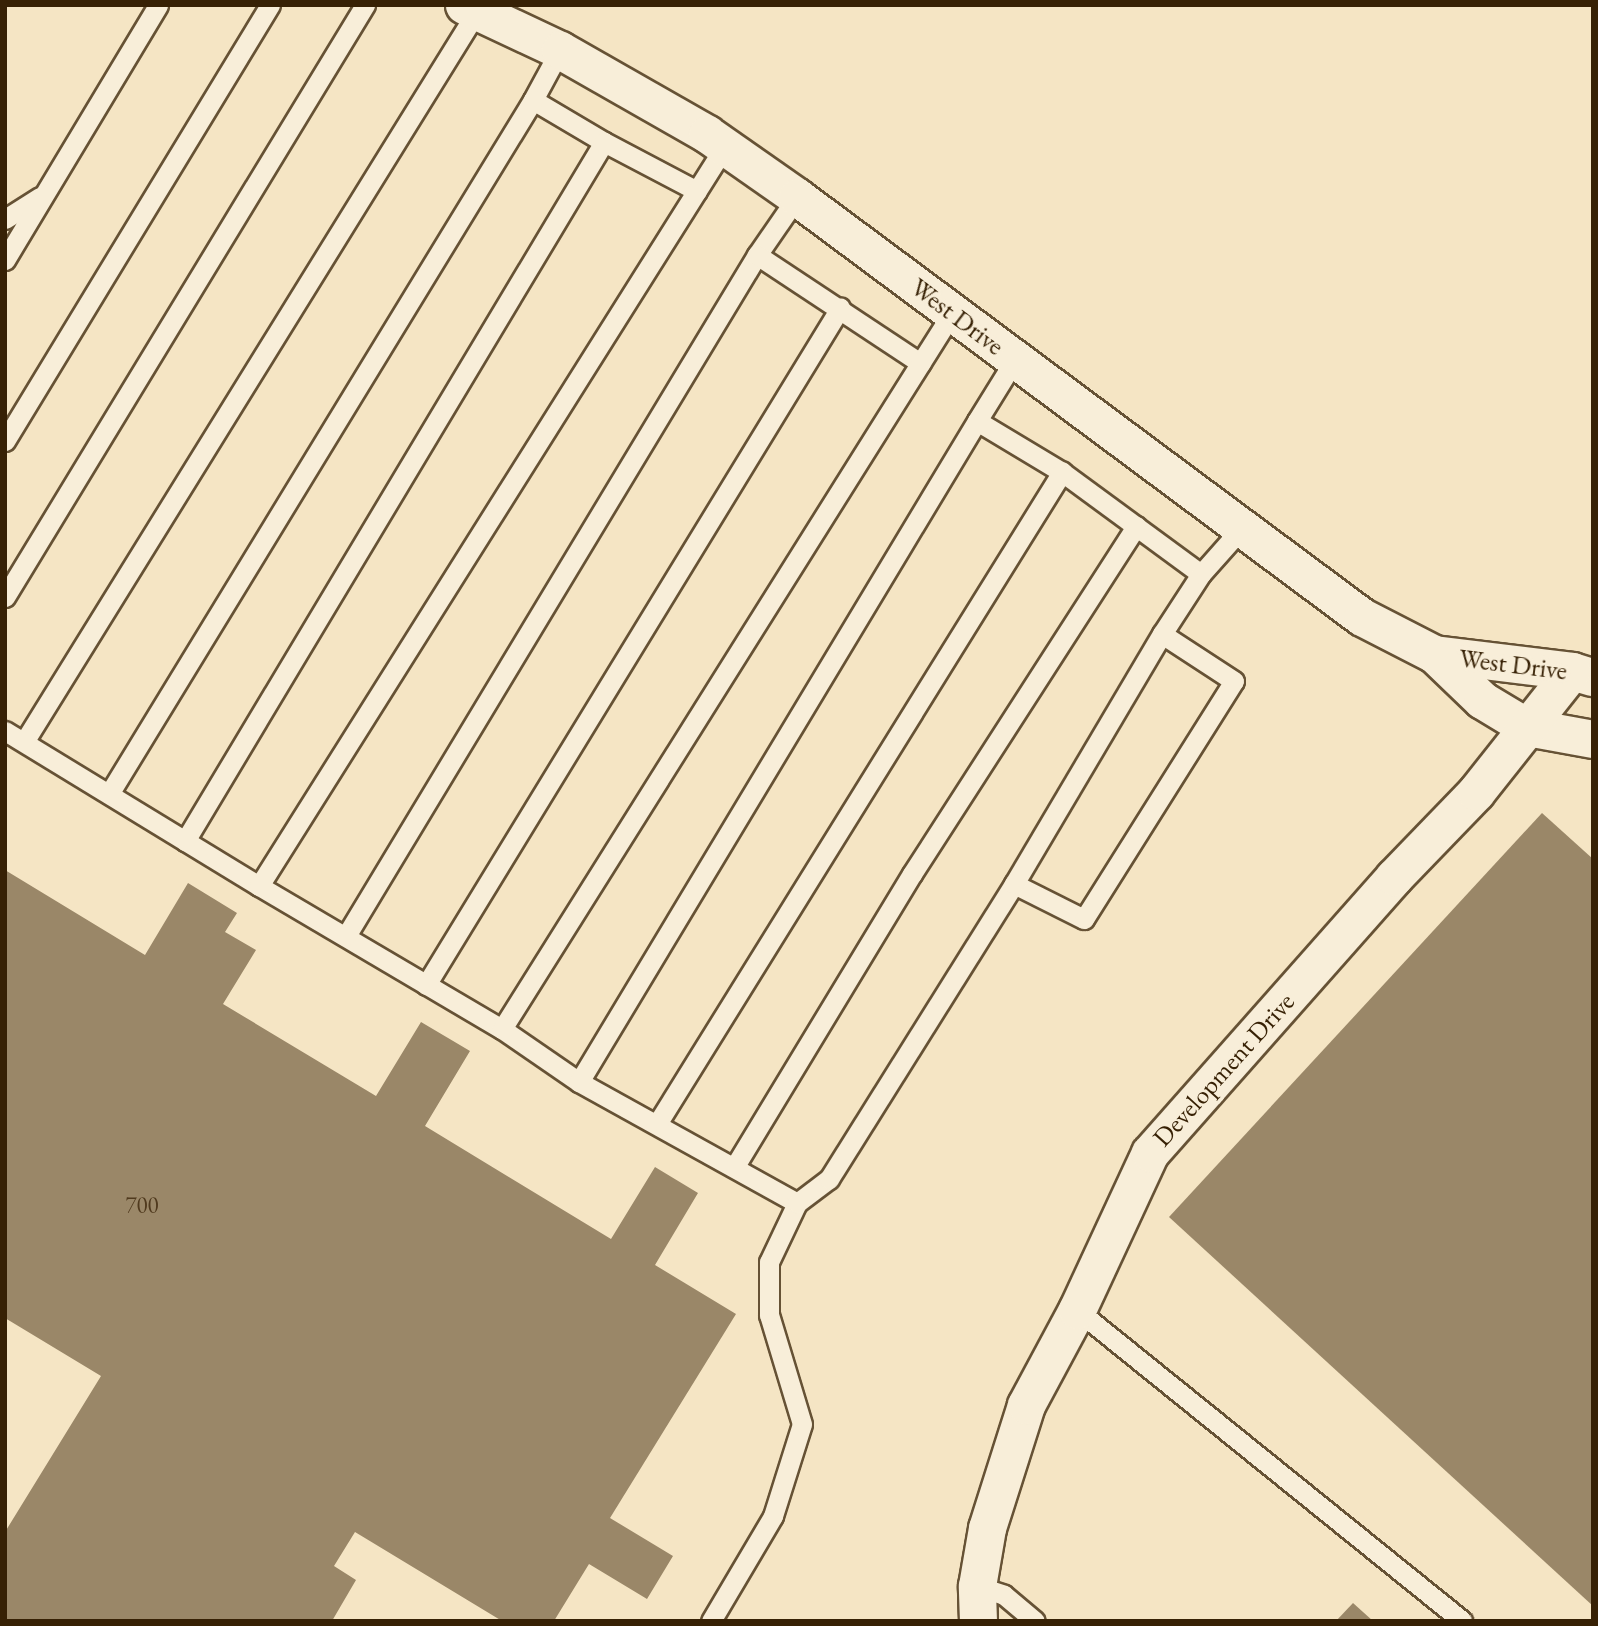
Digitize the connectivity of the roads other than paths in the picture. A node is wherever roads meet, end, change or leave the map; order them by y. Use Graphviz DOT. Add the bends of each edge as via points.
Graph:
graph roads {
  1 [pos="158,5"];
  2 [pos="271,5"];
  3 [pos="365,5"];
  4 [pos="470,8"];
  5 [pos="561,50"];
  6 [pos="533,100"];
  7 [pos="604,142"];
  8 [pos="725,146"];
  9 [pos="697,191"];
  10 [pos="44,194"];
  11 [pos="797,197"];
  12 [pos="5,219"];
  13 [pos="757,255"];
  14 [pos="5,260"];
  15 [pos="840,308"];
  16 [pos="952,313"];
  17 [pos="1014,361"];
  18 [pos="920,363"];
  19 [pos="977,421"];
  20 [pos="5,442"];
  21 [pos="1062,471"];
  22 [pos="1136,526"];
  23 [pos="1241,529"];
  24 [pos="1201,574"];
  25 [pos="5,597"];
  26 [pos="1162,634"];
  27 [pos="1434,654"];
  28 [pos="1582,674"];
  29 [pos="1527,727"];
  30 [pos="5,731"];
  31 [pos="1593,739"];
  32 [pos="24,742"];
  33 [pos="109,794"];
  34 [pos="185,841"];
  35 [pos="1014,884"];
  36 [pos="259,886"];
  37 [pos="346,936"];
  38 [pos="426,985"];
  39 [pos="502,1029"];
  40 [pos="579,1082"];
  41 [pos="657,1124"];
  42 [pos="735,1166"];
  43 [pos="797,1203"];
  44 [pos="1077,1310"];
  45 [pos="978,1603"];
  46 [pos="711,1621"];
  47 [pos="1035,1621"];
  48 [pos="1462,1621"];
  1 -- 10 [label="lane"];
  2 -- 20 [label="lane"];
  3 -- 25 [label="lane"];
  4 -- 5 [label="street, West Drive"];
  4 -- 32 [label="lane"];
  5 -- 6 [label="lane"];
  5 -- 8 [label="street, West Drive"];
  6 -- 7 [label="lane"];
  6 -- 33 [label="lane"];
  7 -- 9 [label="lane"];
  7 -- 34 [label="lane"];
  8 -- 9 [label="lane"];
  8 -- 11 [label="street, West Drive"];
  9 -- 36 [label="lane"];
  10 -- 12 [label="lane"];
  10 -- 14 [label="lane"];
  11 -- 13 [label="lane"];
  11 -- 16 [label="street, West Drive"];
  13 -- 15 [label="lane"];
  13 -- 37 [label="lane"];
  15 -- 18 [label="lane"];
  15 -- 38 [label="lane"];
  16 -- 17 [label="street, West Drive"];
  16 -- 18 [label="lane"];
  17 -- 19 [label="lane"];
  17 -- 23 [label="street, West Drive"];
  18 -- 39 [label="lane"];
  19 -- 21 [label="lane"];
  19 -- 40 [label="lane"];
  21 -- 22 [label="lane"];
  21 -- 41 [label="lane"];
  22 -- 24 [label="lane"];
  22 -- 42 [label="lane" via="919,862"];
  23 -- 24 [label="lane"];
  23 -- 27 [label="street, West Drive" via="1362,617"];
  24 -- 26 [label="lane"];
  26 -- 35 [label="lane"];
  26 -- 35 [label="lane" via="1234,681 1084,919"];
  27 -- 28 [label="street, West Drive"];
  27 -- 29 [label="street, West Drive" via="1482,701"];
  28 -- 29 [label="street, Development Drive"];
  29 -- 31 [label="street, West Drive"];
  29 -- 44 [label="street, Development Drive" via="1476,792 1394,877 1150,1153"];
  30 -- 32 [label="lane"];
  32 -- 33 [label="lane"];
  33 -- 34 [label="lane"];
  34 -- 36 [label="lane"];
  35 -- 43 [label="lane" via="829,1179"];
  36 -- 37 [label="lane"];
  37 -- 38 [label="lane"];
  38 -- 39 [label="lane"];
  39 -- 40 [label="lane"];
  40 -- 41 [label="lane"];
  41 -- 42 [label="lane"];
  42 -- 43 [label="lane"];
  43 -- 46 [label="lane" via="769,1262 769,1315 802,1424 773,1516"];
  44 -- 45 [label="street, Development Drive" via="1027,1405 986,1528"];
  44 -- 48 [label="lane"];
  45 -- 47 [label="lane" via="1004,1595"];
}
